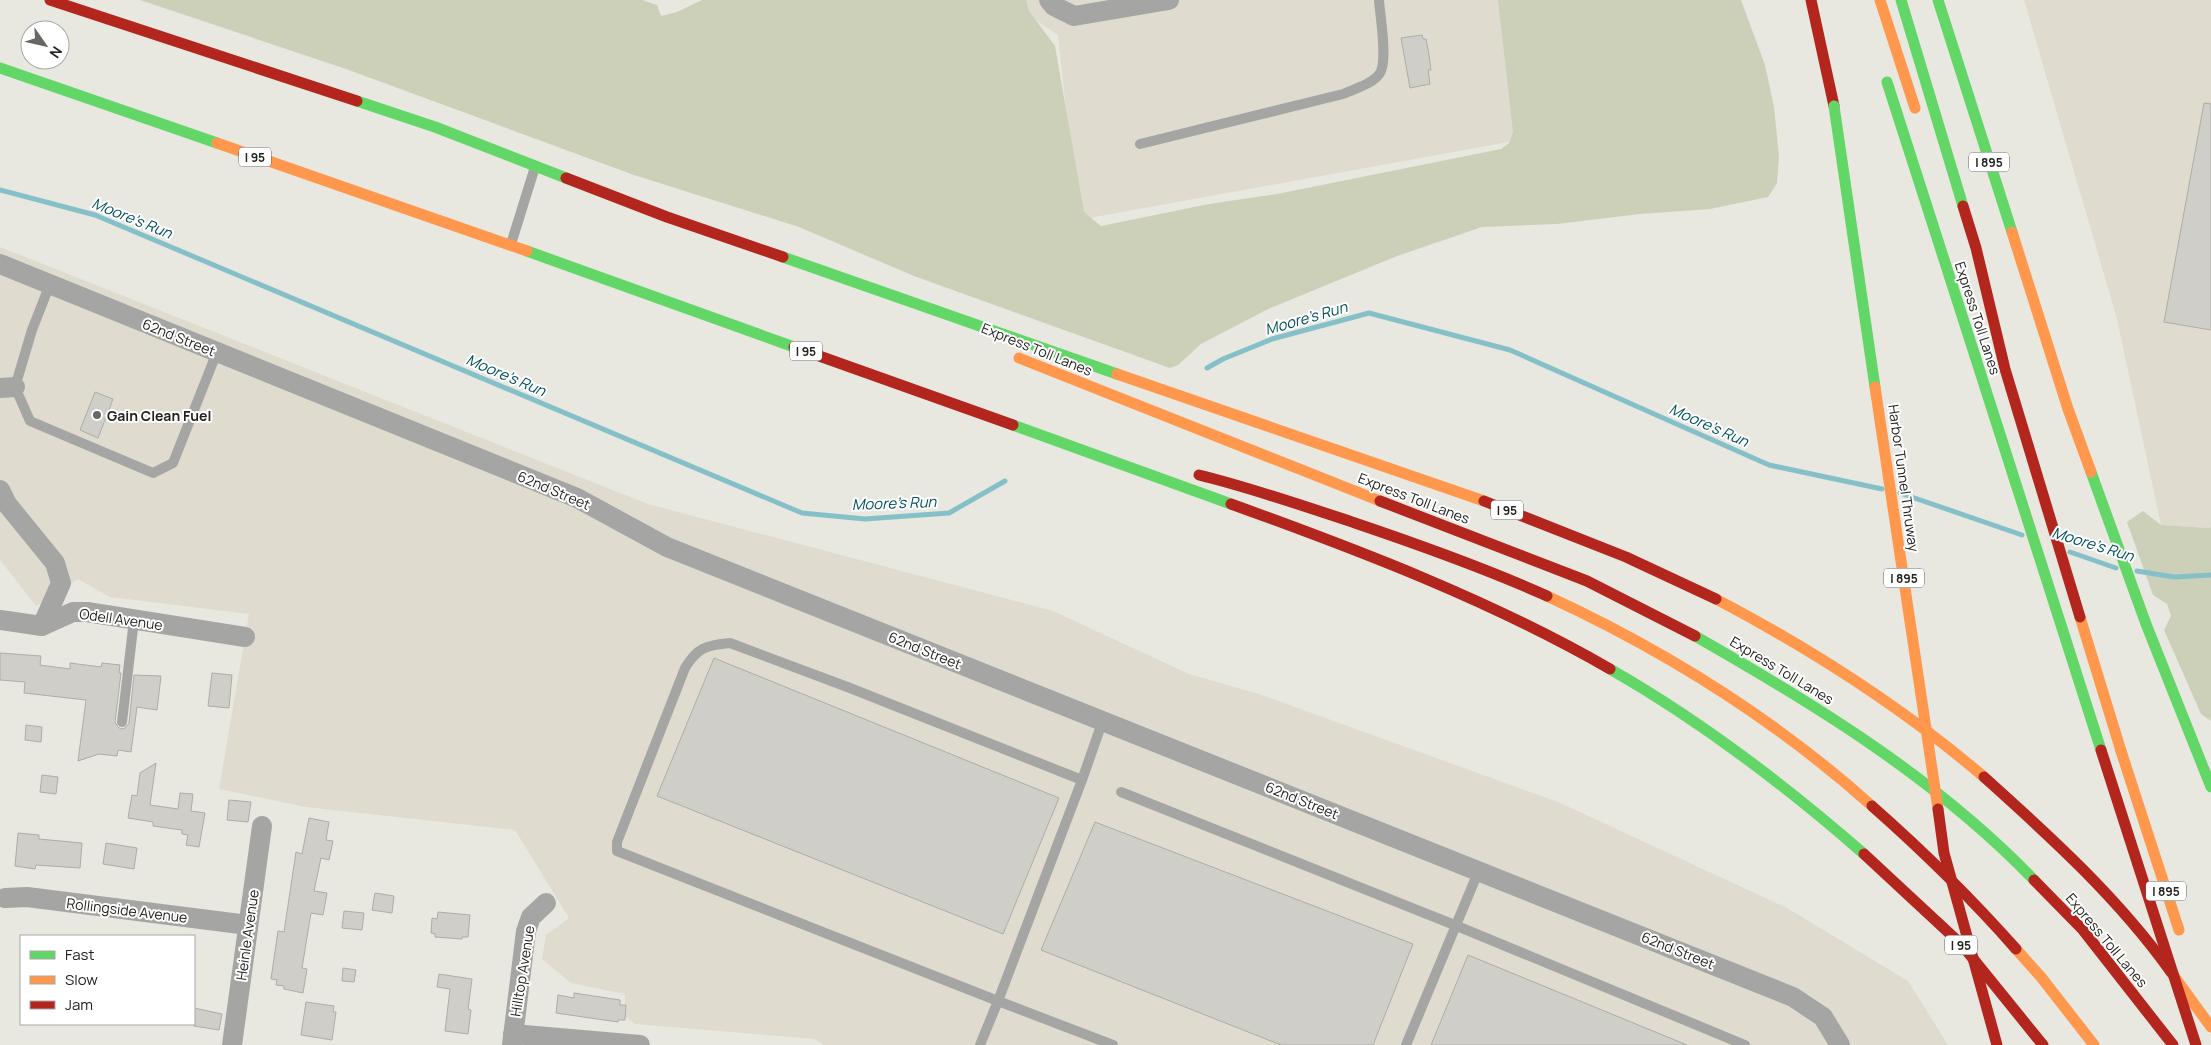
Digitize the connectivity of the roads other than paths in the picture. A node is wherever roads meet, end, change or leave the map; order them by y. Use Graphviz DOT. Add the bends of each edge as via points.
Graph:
graph roads {
  1 [pos="50,0"];
  2 [pos="1049,0"];
  3 [pos="1169,0"];
  4 [pos="1379,0"];
  5 [pos="1811,0"];
  6 [pos="1880,0"];
  7 [pos="1902,0"];
  8 [pos="1938,0"];
  9 [pos="0,68"];
  10 [pos="1884,74"];
  11 [pos="1919,120"];
  12 [pos="1140,144"];
  13 [pos="535,166"];
  14 [pos="667,217"];
  15 [pos="511,245"];
  16 [pos="0,264"];
  17 [pos="1972,280"];
  18 [pos="50,284"];
  19 [pos="897,309"];
  20 [pos="217,352"];
  21 [pos="1007,354"];
  22 [pos="2005,369"];
  23 [pos="8,388"];
  24 [pos="1102,457"];
  25 [pos="1169,469"];
  26 [pos="1186,472"];
  27 [pos="0,490"];
  28 [pos="0,620"];
  29 [pos="134,620"];
  30 [pos="42,626"];
  31 [pos="245,637"];
  32 [pos="1102,720"];
  33 [pos="122,722"];
  34 [pos="1082,780"];
  35 [pos="2211,787"];
  36 [pos="1121,792"];
  37 [pos="262,826"];
  38 [pos="1479,870"];
  39 [pos="5,898"];
  40 [pos="546,903"];
  41 [pos="248,925"];
  42 [pos="1457,926"];
  43 [pos="2182,942"];
  44 [pos="2197,986"];
  45 [pos="998,1001"];
  46 [pos="2211,1029"];
  47 [pos="513,1039"];
  48 [pos="232,1045"];
  49 [pos="640,1045"];
  50 [pos="980,1045"];
  51 [pos="1114,1045"];
  52 [pos="1406,1045"];
  53 [pos="1745,1045"];
  54 [pos="1840,1045"];
  55 [pos="1997,1045"];
  56 [pos="2043,1045"];
  57 [pos="2094,1045"];
  58 [pos="2173,1045"];
  59 [pos="2196,1045"];
  1 -- 13 [label="highway, I 95" via="435,127"];
  2 -- 3 [label="street" via="1074,16"];
  4 -- 12 [label="lane" via="1383,60 1380,73 1372,80 1343,94"];
  5 -- 55 [label="highway, Harbor Tunnel Thruway / I 895, bridge" via="1834,106 1944,853"];
  6 -- 11 [label="highway"];
  7 -- 22 [label="highway, Express Toll Lanes / I 895" via="1976,248"];
  8 -- 35 [label="highway, I 895" via="2068,409 2146,624"];
  9 -- 15 [label="highway, I 95"];
  10 -- 59 [label="highway, Express Toll Lanes, bridge"];
  13 -- 14 [label="highway, I 95"];
  13 -- 15 [label="lane"];
  14 -- 19 [label="highway"];
  14 -- 46 [label="highway, I 95" via="1503,508 1698,589 1798,644 1882,698 1965,761 2036,821 2107,894 2190,996"];
  15 -- 24 [label="highway, I 95"];
  16 -- 18 [label="street, 62nd Street"];
  17 -- 22 [label="highway"];
  18 -- 20 [label="street, 62nd Street"];
  18 -- 23 [label="lane"];
  20 -- 23 [label="lane" via="174,463 153,472 30,421"];
  20 -- 32 [label="street, 62nd Street" via="576,498 667,547"];
  21 -- 58 [label="highway, Express Toll Lanes" via="1586,581 1680,627 1776,682 1942,796 2011,856 2082,930"];
  22 -- 43 [label="highway, Express Toll Lanes / I 895, bridge"];
  24 -- 25 [label="highway"];
  24 -- 56 [label="highway, I 95" via="1416,573 1555,638 1635,683 1745,757 1808,805 1878,866 1962,945"];
  26 -- 57 [label="highway" via="1329,514 1505,578 1601,622 1706,682 1809,754 1913,841 2005,934"];
  27 -- 30 [label="street" via="7,504 55,563 60,583"];
  28 -- 30 [label="street"];
  29 -- 30 [label="street, Odell Avenue" via="73,612"];
  29 -- 31 [label="street, Odell Avenue"];
  29 -- 33 [label="lane"];
  32 -- 34 [label="lane"];
  32 -- 38 [label="street, 62nd Street"];
  34 -- 45 [label="lane"];
  34 -- 45 [label="lane" via="730,643 703,648 696,652 685,668 617,842 617,851 623,854"];
  36 -- 42 [label="lane"];
  37 -- 41 [label="street, Heinle Avenue"];
  38 -- 42 [label="lane"];
  38 -- 54 [label="street, 62nd Street" via="1793,997 1823,1017"];
  39 -- 41 [label="street, Rollingside Avenue"];
  40 -- 47 [label="street, Hilltop Avenue" via="532,917 526,931"];
  41 -- 48 [label="street, Heinle Avenue"];
  42 -- 52 [label="lane"];
  42 -- 53 [label="lane"];
  44 -- 46 [label="highway"];
  45 -- 50 [label="lane"];
  45 -- 51 [label="lane"];
  47 -- 49 [label="street"];
}
